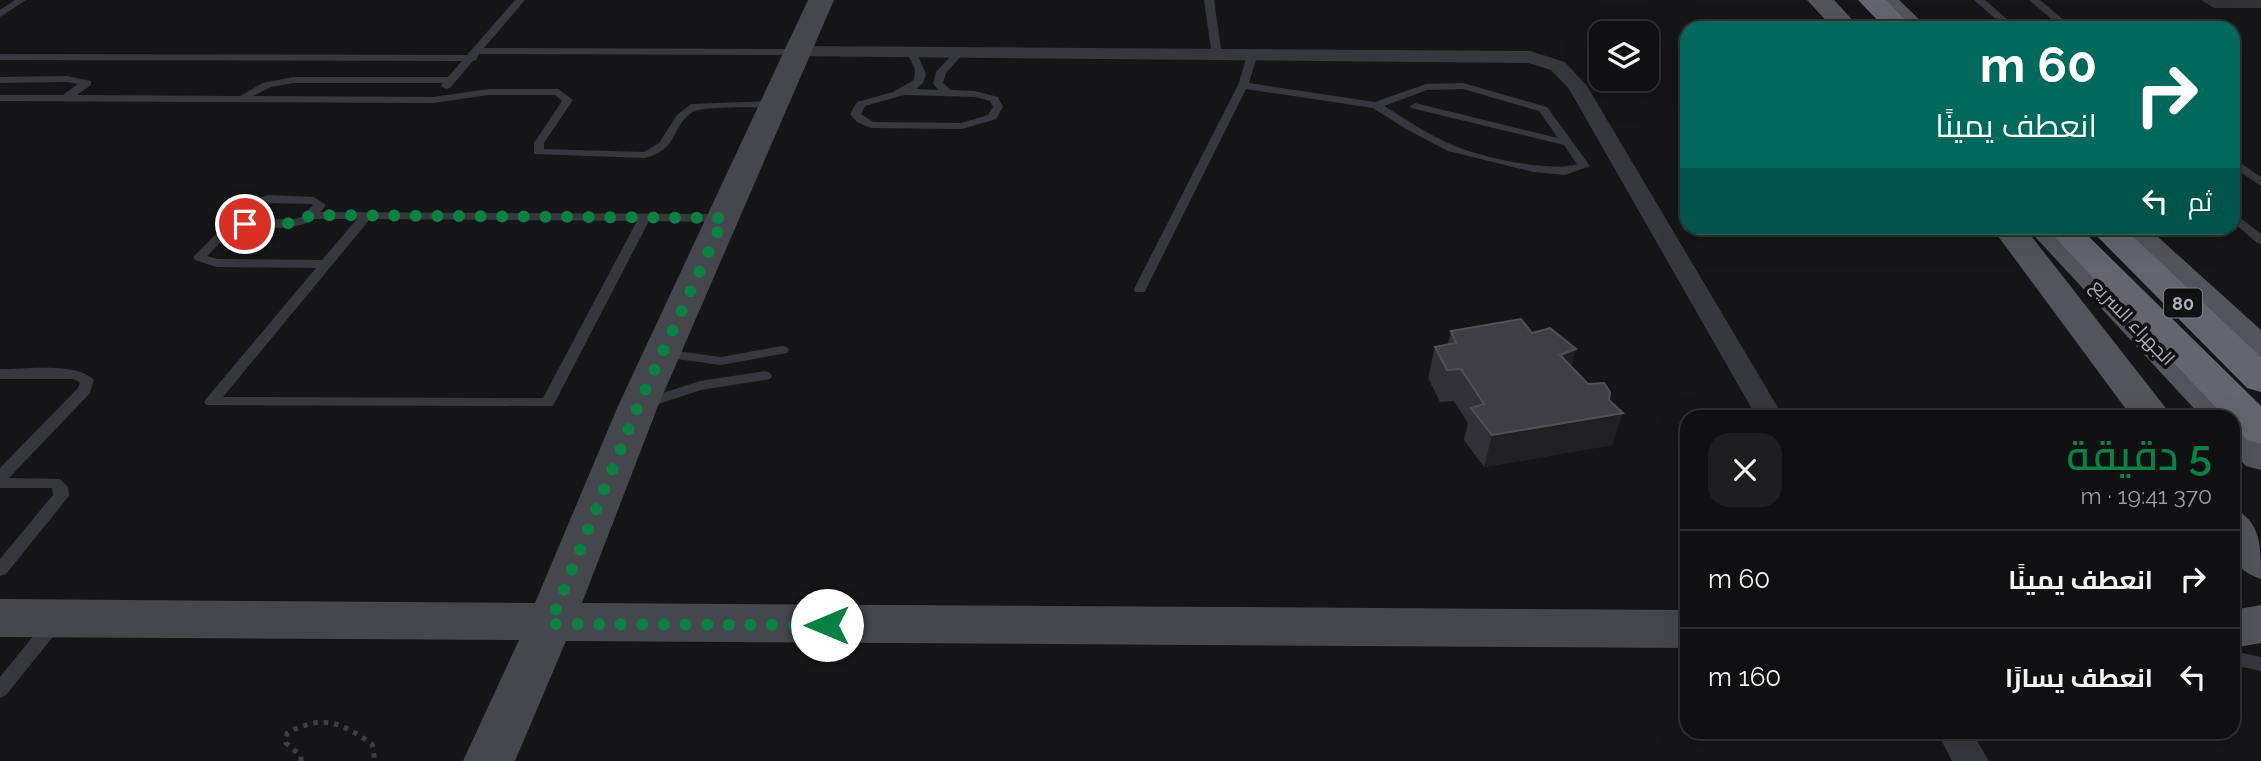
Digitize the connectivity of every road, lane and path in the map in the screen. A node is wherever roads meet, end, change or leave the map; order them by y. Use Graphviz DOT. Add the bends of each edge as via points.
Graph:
graph roads {
  1 [pos="21,0"];
  2 [pos="520,0"];
  3 [pos="821,0"];
  4 [pos="1209,0"];
  5 [pos="1819,0"];
  6 [pos="1842,0"];
  7 [pos="1871,0"];
  8 [pos="1884,0"];
  9 [pos="1909,0"];
  10 [pos="1979,0"];
  11 [pos="2034,0"];
  12 [pos="0,14"];
  13 [pos="1840,21"];
  14 [pos="1862,21"];
  15 [pos="1893,21"];
  16 [pos="1907,21"];
  17 [pos="1927,21"];
  18 [pos="2004,21"];
  19 [pos="2060,21"];
  20 [pos="796,52"];
  21 [pos="912,53"];
  22 [pos="959,53"];
  23 [pos="475,54"];
  24 [pos="1217,56"];
  25 [pos="1252,56"];
  26 [pos="0,57"];
  27 [pos="0,80"];
  28 [pos="451,80"];
  29 [pos="1243,85"];
  30 [pos="1418,91"];
  31 [pos="903,92"];
  32 [pos="947,92"];
  33 [pos="0,98"];
  34 [pos="66,98"];
  35 [pos="244,98"];
  36 [pos="433,100"];
  37 [pos="774,104"];
  38 [pos="1376,105"];
  39 [pos="1415,106"];
  40 [pos="1410,127"];
  41 [pos="1567,143"];
  42 [pos="2240,166"];
  43 [pos="2261,183"];
  44 [pos="311,215"];
  45 [pos="366,216"];
  46 [pos="645,217"];
  47 [pos="724,218"];
  48 [pos="2240,222"];
  49 [pos="231,224"];
  50 [pos="2013,235"];
  51 [pos="2050,235"];
  52 [pos="2069,235"];
  53 [pos="2112,235"];
  54 [pos="2137,235"];
  55 [pos="2261,240"];
  56 [pos="325,264"];
  57 [pos="1140,289"];
  58 [pos="782,350"];
  59 [pos="2261,351"];
  60 [pos="662,353"];
  61 [pos="0,374"];
  62 [pos="765,376"];
  63 [pos="2261,379"];
  64 [pos="638,406"];
  65 [pos="1766,410"];
  66 [pos="2147,410"];
  67 [pos="2217,410"];
  68 [pos="2261,430"];
  69 [pos="2240,434"];
  70 [pos="2261,456"];
  71 [pos="0,477"];
  72 [pos="0,483"];
  73 [pos="2240,534"];
  74 [pos="2261,562"];
  75 [pos="0,570"];
  76 [pos="0,618"];
  77 [pos="57,618"];
  78 [pos="550,624"];
  79 [pos="2261,624"];
  80 [pos="2240,628"];
  81 [pos="1680,629"];
  82 [pos="2240,660"];
  83 [pos="2261,664"];
  84 [pos="0,690"];
  85 [pos="1958,739"];
  86 [pos="301,761"];
  87 [pos="375,761"];
  88 [pos="489,761"];
  89 [pos="1971,761"];
  1 -- 12 [label="lane"];
  2 -- 23 [label="lane"];
  3 -- 20 [label="street"];
  4 -- 24 [label="lane"];
  5 -- 13 [label="main road"];
  6 -- 14 [label="highway"];
  7 -- 15 [label="highway"];
  8 -- 16 [label="main road"];
  9 -- 17 [label="main road"];
  10 -- 18 [label="lane"];
  11 -- 19 [label="lane"];
  20 -- 21 [label="street"];
  20 -- 23 [label="lane"];
  20 -- 37 [label="street"];
  21 -- 22 [label="street"];
  21 -- 31 [label="lane" via="921,78"];
  22 -- 24 [label="street"];
  22 -- 32 [label="lane" via="941,72 938,84"];
  23 -- 26 [label="lane"];
  23 -- 28 [label="lane"];
  24 -- 25 [label="street"];
  25 -- 29 [label="lane"];
  25 -- 65 [label="street" via="1530,57 1558,66 1577,86"];
  27 -- 34 [label="lane" via="87,83"];
  28 -- 35 [label="lane" via="293,80 257,87"];
  28 -- 36 [label="lane"];
  29 -- 38 [label="lane"];
  29 -- 57 [label="lane"];
  30 -- 38 [label="lane"];
  30 -- 39 [label="lane"];
  30 -- 41 [label="lane" via="1464,86 1543,109"];
  31 -- 32 [label="lane"];
  31 -- 32 [label="lane" via="862,104 855,114 871,125 962,126 992,117 998,107 994,99"];
  33 -- 34 [label="lane"];
  34 -- 35 [label="lane"];
  35 -- 36 [label="lane"];
  36 -- 37 [label="lane" via="489,92 558,92 568,100 539,143 538,152 645,155 665,146 683,114 695,106"];
  37 -- 47 [label="street"];
  38 -- 40 [label="lane"];
  39 -- 40 [label="lane"];
  39 -- 41 [label="lane"];
  40 -- 41 [label="lane" via="1452,149 1533,169 1565,172 1584,166"];
  42 -- 43 [label="lane"];
  44 -- 45 [label="lane"];
  44 -- 49 [label="lane" via="296,223"];
  44 -- 49 [label="lane" via="320,205 314,201 267,199 250,206"];
  45 -- 46 [label="lane"];
  45 -- 56 [label="lane"];
  46 -- 47 [label="lane"];
  46 -- 56 [label="lane" via="548,404 211,402"];
  47 -- 60 [label="street"];
  48 -- 55 [label="lane"];
  49 -- 56 [label="lane" via="199,257 217,263"];
  50 -- 66 [label="main road"];
  51 -- 67 [label="main road, الجهراء السريع"];
  52 -- 68 [label="highway, الجهراء السريع / 80"];
  53 -- 63 [label="highway, 80"];
  54 -- 59 [label="main road"];
  58 -- 60 [label="lane" via="721,361"];
  60 -- 64 [label="street"];
  61 -- 71 [label="lane" via="76,374 87,380 85,390"];
  62 -- 64 [label="lane" via="700,386"];
  64 -- 78 [label="street"];
  69 -- 70 [label="main road"];
  72 -- 75 [label="lane" via="54,482 61,496"];
  73 -- 74 [label="main road"];
  76 -- 77 [label="street"];
  77 -- 78 [label="street"];
  77 -- 84 [label="lane"];
  78 -- 81 [label="street"];
  78 -- 88 [label="street"];
  79 -- 80 [label="main road"];
  82 -- 83 [label="lane"];
  85 -- 89 [label="street"];
  86 -- 87 [label="path" via="302,756 286,743 287,733 306,722 332,721 372,744"];
}
